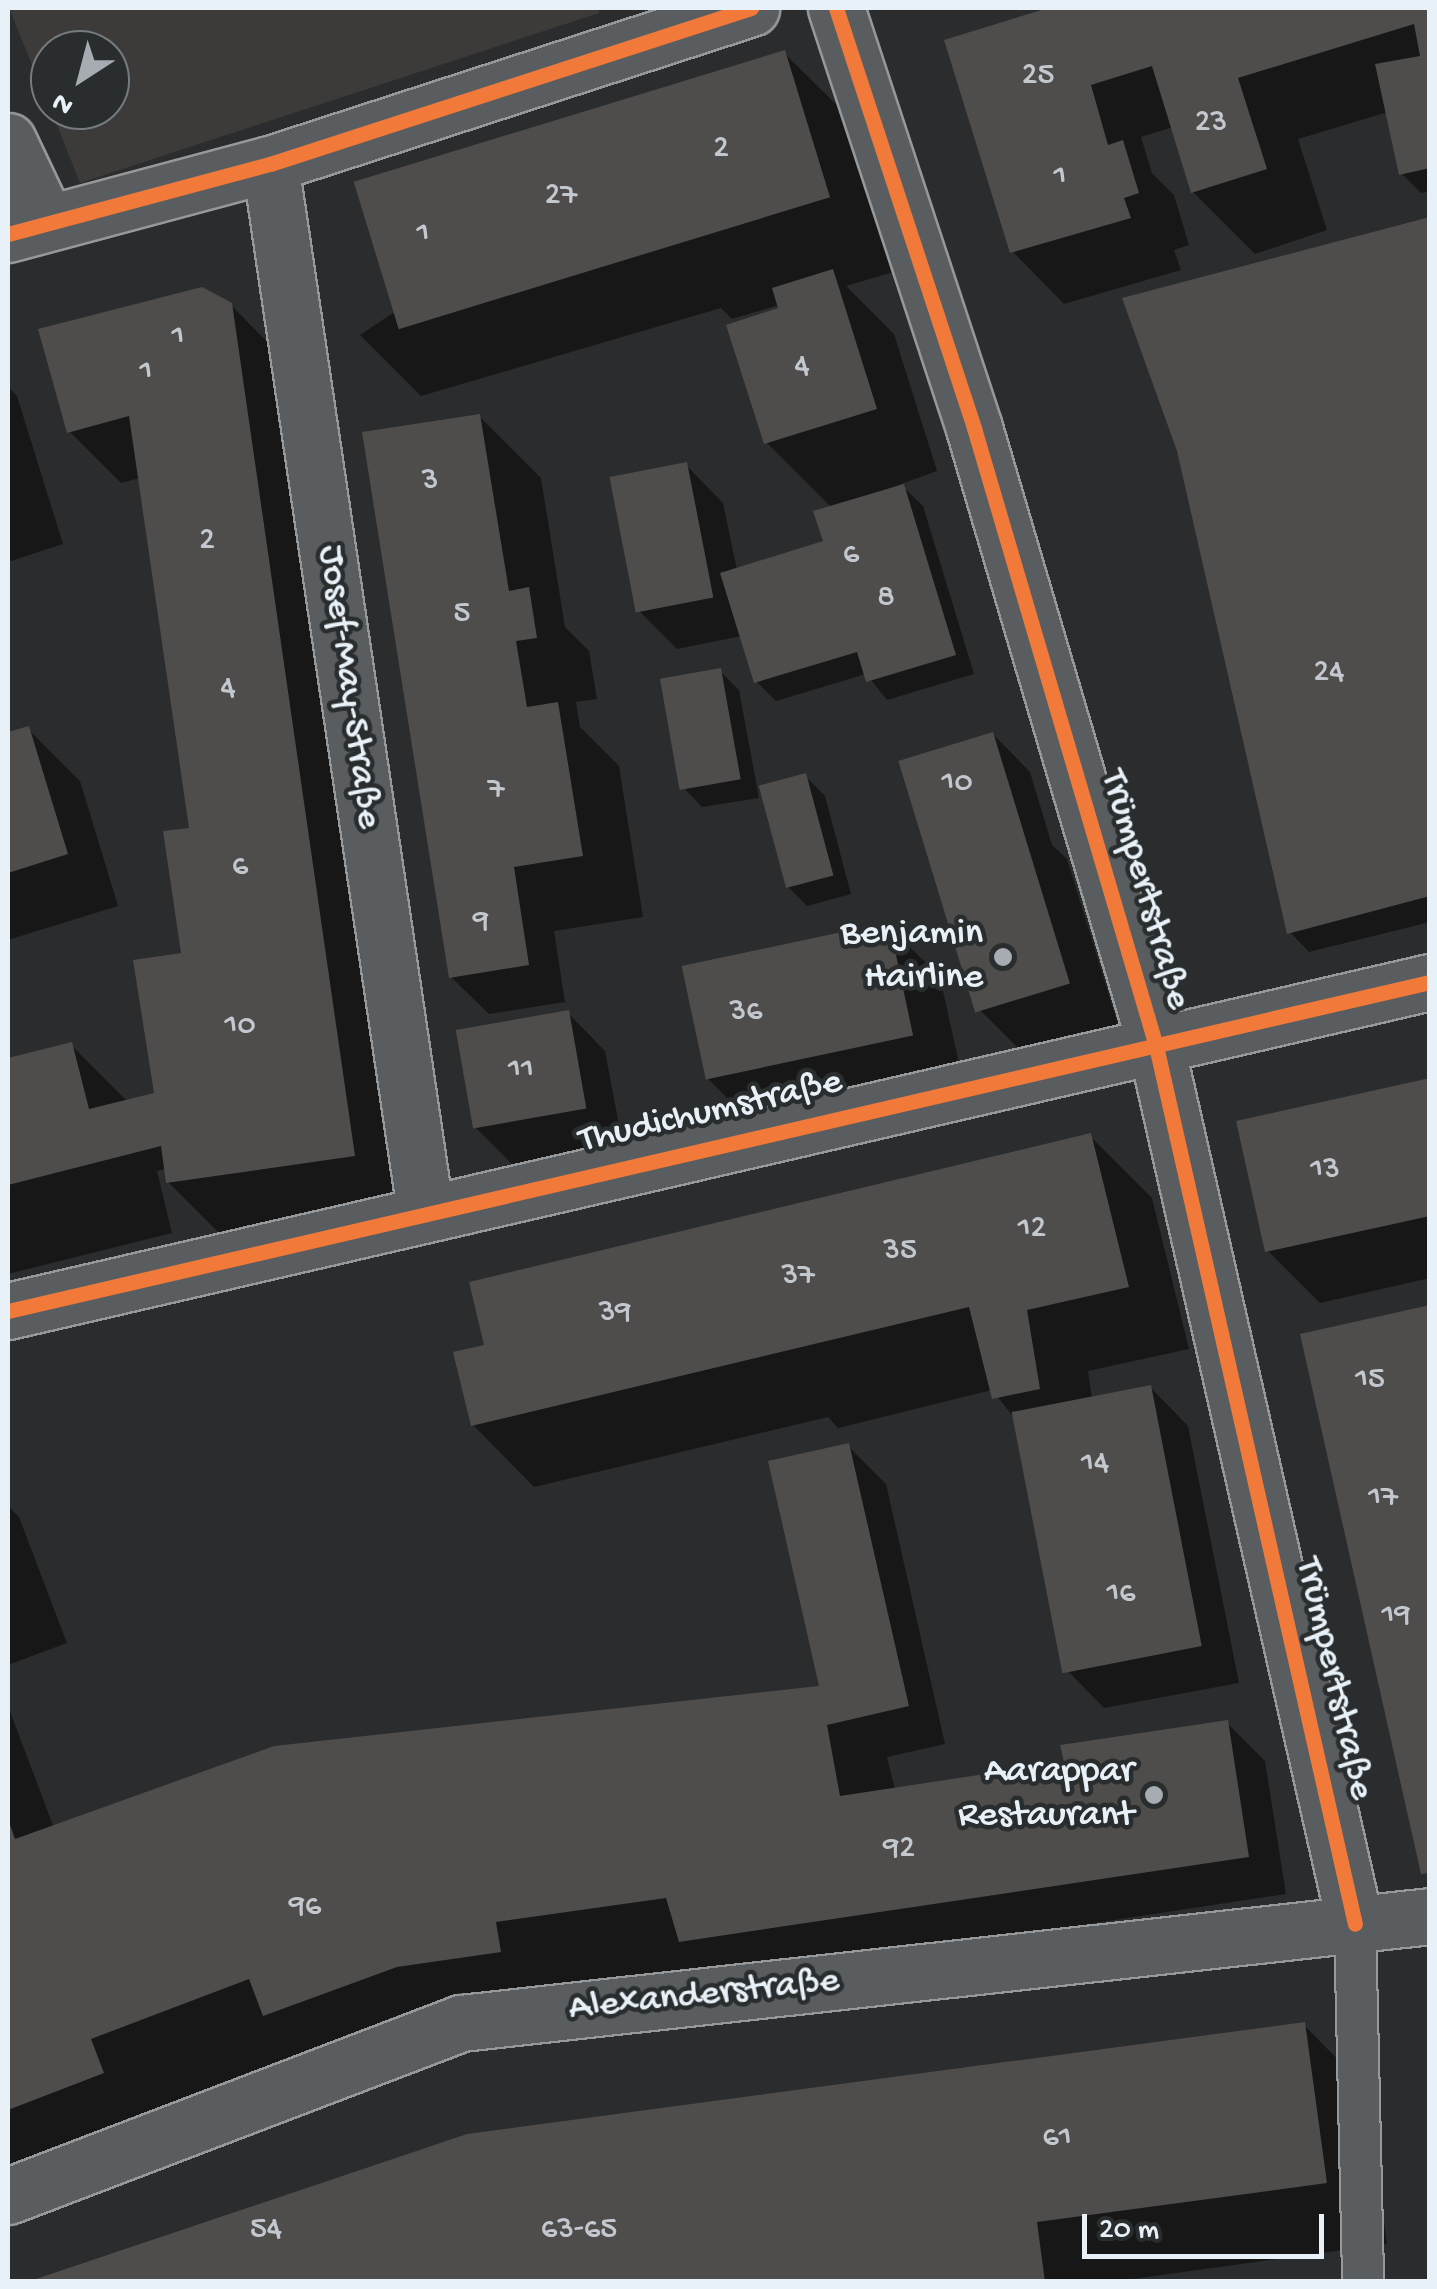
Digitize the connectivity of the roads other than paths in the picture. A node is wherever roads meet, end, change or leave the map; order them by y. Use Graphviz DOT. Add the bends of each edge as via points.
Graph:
graph roads {
  1 [pos="752,8"];
  2 [pos="836,8"];
  3 [pos="8,141"];
  4 [pos="270,164"];
  5 [pos="27,228"];
  6 [pos="1430,982"];
  7 [pos="1156,1046"];
  8 [pos="425,1210"];
  9 [pos="8,1311"];
  10 [pos="1430,1916"];
  11 [pos="1355,1924"];
  12 [pos="8,2196"];
  13 [pos="1363,2282"];
  1 -- 4 [label="street"];
  2 -- 7 [label="street, Trümpertstraße" via="974,428"];
  3 -- 5 [label="street"];
  4 -- 5 [label="street"];
  4 -- 8 [label="street, Josef-May-Straße"];
  6 -- 7 [label="street, Thudichumstraße"];
  7 -- 8 [label="street, Thudichumstraße"];
  7 -- 11 [label="street, Trümpertstraße"];
  8 -- 9 [label="street, Thudichumstraße"];
  10 -- 11 [label="street, Alexanderstraße"];
  11 -- 12 [label="street, Alexanderstraße" via="460,2023"];
  11 -- 13 [label="lane"];
}
